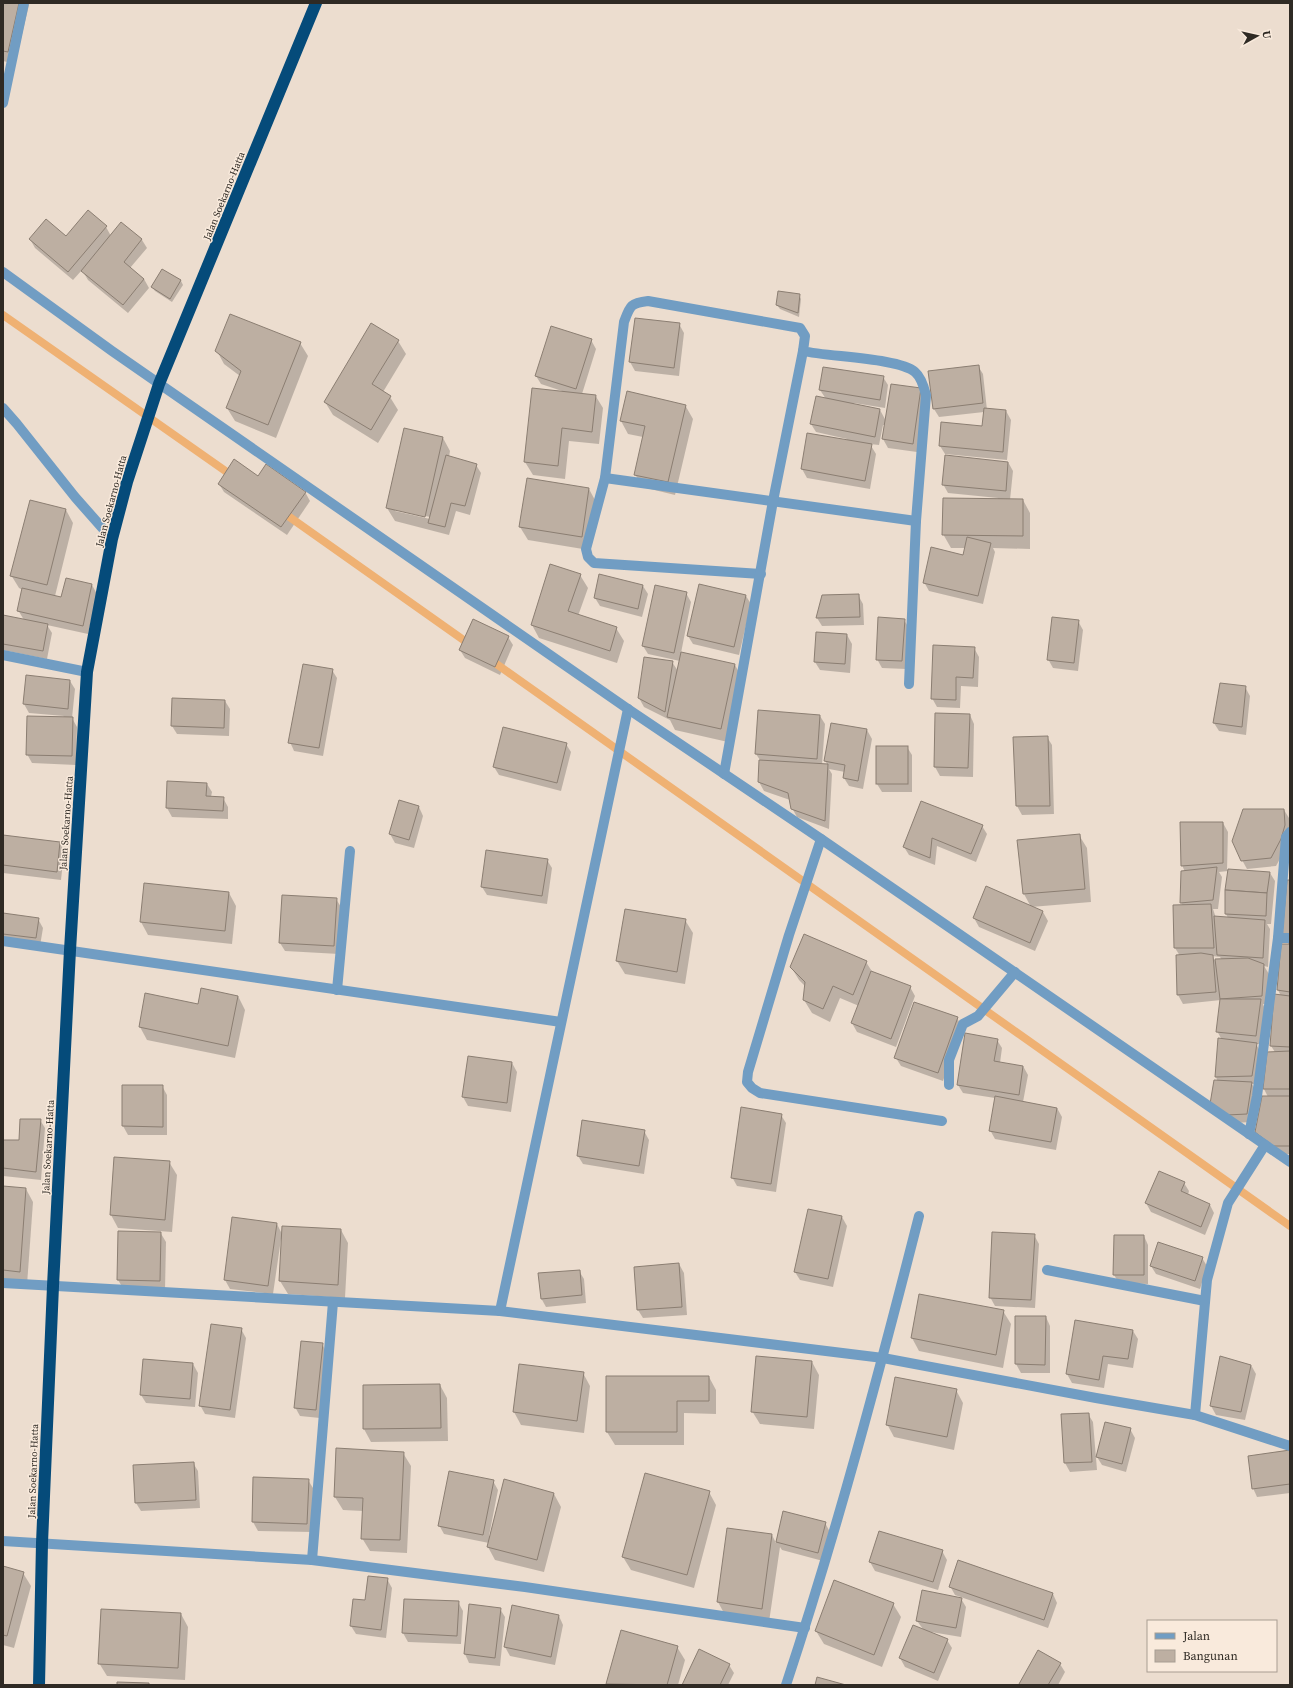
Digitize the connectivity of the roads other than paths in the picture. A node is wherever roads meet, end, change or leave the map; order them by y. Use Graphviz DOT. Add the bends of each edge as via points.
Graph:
graph roads {
  1 [pos="24,3"];
  2 [pos="316,3"];
  3 [pos="3,103"];
  4 [pos="3,272"];
  5 [pos="803,351"];
  6 [pos="159,384"];
  7 [pos="3,408"];
  8 [pos="605,478"];
  9 [pos="773,501"];
  10 [pos="916,521"];
  11 [pos="112,539"];
  12 [pos="760,574"];
  13 [pos="3,655"];
  14 [pos="87,672"];
  15 [pos="909,684"];
  16 [pos="628,710"];
  17 [pos="724,774"];
  18 [pos="1290,832"];
  19 [pos="821,839"];
  20 [pos="350,851"];
  21 [pos="1278,938"];
  22 [pos="1290,938"];
  23 [pos="3,941"];
  24 [pos="70,950"];
  25 [pos="1015,972"];
  26 [pos="337,990"];
  27 [pos="561,1022"];
  28 [pos="949,1085"];
  29 [pos="942,1121"];
  30 [pos="1249,1134"];
  31 [pos="1265,1145"];
  32 [pos="1290,1162"];
  33 [pos="919,1216"];
  34 [pos="1046,1270"];
  35 [pos="3,1283"];
  36 [pos="53,1286"];
  37 [pos="1205,1301"];
  38 [pos="333,1302"];
  39 [pos="500,1311"];
  40 [pos="883,1358"];
  41 [pos="1195,1415"];
  42 [pos="1290,1446"];
  43 [pos="3,1541"];
  44 [pos="42,1543"];
  45 [pos="312,1560"];
  46 [pos="805,1628"];
  47 [pos="39,1685"];
  48 [pos="786,1685"];
  1 -- 3 [label="street"];
  2 -- 6 [label="highway, Jalan Soekarno-Hatta"];
  4 -- 6 [label="street"];
  5 -- 8 [label="street" via="805,336 800,328 648,301 636,302 630,306 624,322"];
  5 -- 9 [label="street"];
  5 -- 10 [label="street" via="818,355 894,363 917,373 926,394"];
  6 -- 11 [label="highway, Jalan Soekarno-Hatta" via="126,482"];
  6 -- 16 [label="street"];
  7 -- 11 [label="street"];
  8 -- 9 [label="street"];
  8 -- 12 [label="street" via="586,549 590,561"];
  9 -- 10 [label="street"];
  9 -- 12 [label="street"];
  10 -- 15 [label="street"];
  11 -- 14 [label="highway, Jalan Soekarno-Hatta"];
  12 -- 17 [label="street"];
  13 -- 14 [label="street"];
  14 -- 24 [label="highway, Jalan Soekarno-Hatta"];
  16 -- 17 [label="street"];
  16 -- 27 [label="street"];
  17 -- 19 [label="street"];
  18 -- 21 [label="street" via="1286,837"];
  19 -- 25 [label="street"];
  19 -- 29 [label="street" via="789,935 747,1082 760,1093"];
  20 -- 26 [label="street"];
  21 -- 22 [label="street"];
  21 -- 30 [label="street" via="1257,1096"];
  23 -- 24 [label="street"];
  24 -- 26 [label="street"];
  24 -- 36 [label="highway, Jalan Soekarno-Hatta"];
  25 -- 28 [label="street" via="978,1016 963,1024 949,1060"];
  25 -- 30 [label="street"];
  26 -- 27 [label="street"];
  27 -- 39 [label="street"];
  30 -- 31 [label="street"];
  31 -- 32 [label="street"];
  31 -- 37 [label="street" via="1228,1203 1207,1280"];
  33 -- 40 [label="street"];
  34 -- 37 [label="street"];
  35 -- 36 [label="street"];
  36 -- 38 [label="street"];
  36 -- 44 [label="highway, Jalan Soekarno-Hatta"];
  37 -- 41 [label="street"];
  38 -- 39 [label="street"];
  38 -- 45 [label="street"];
  39 -- 40 [label="street"];
  40 -- 41 [label="street"];
  40 -- 46 [label="street"];
  41 -- 42 [label="street"];
  43 -- 44 [label="street"];
  44 -- 45 [label="street"];
  44 -- 47 [label="highway, Jalan Soekarno-Hatta"];
  45 -- 46 [label="street" via="526,1587"];
  46 -- 48 [label="street"];
}
